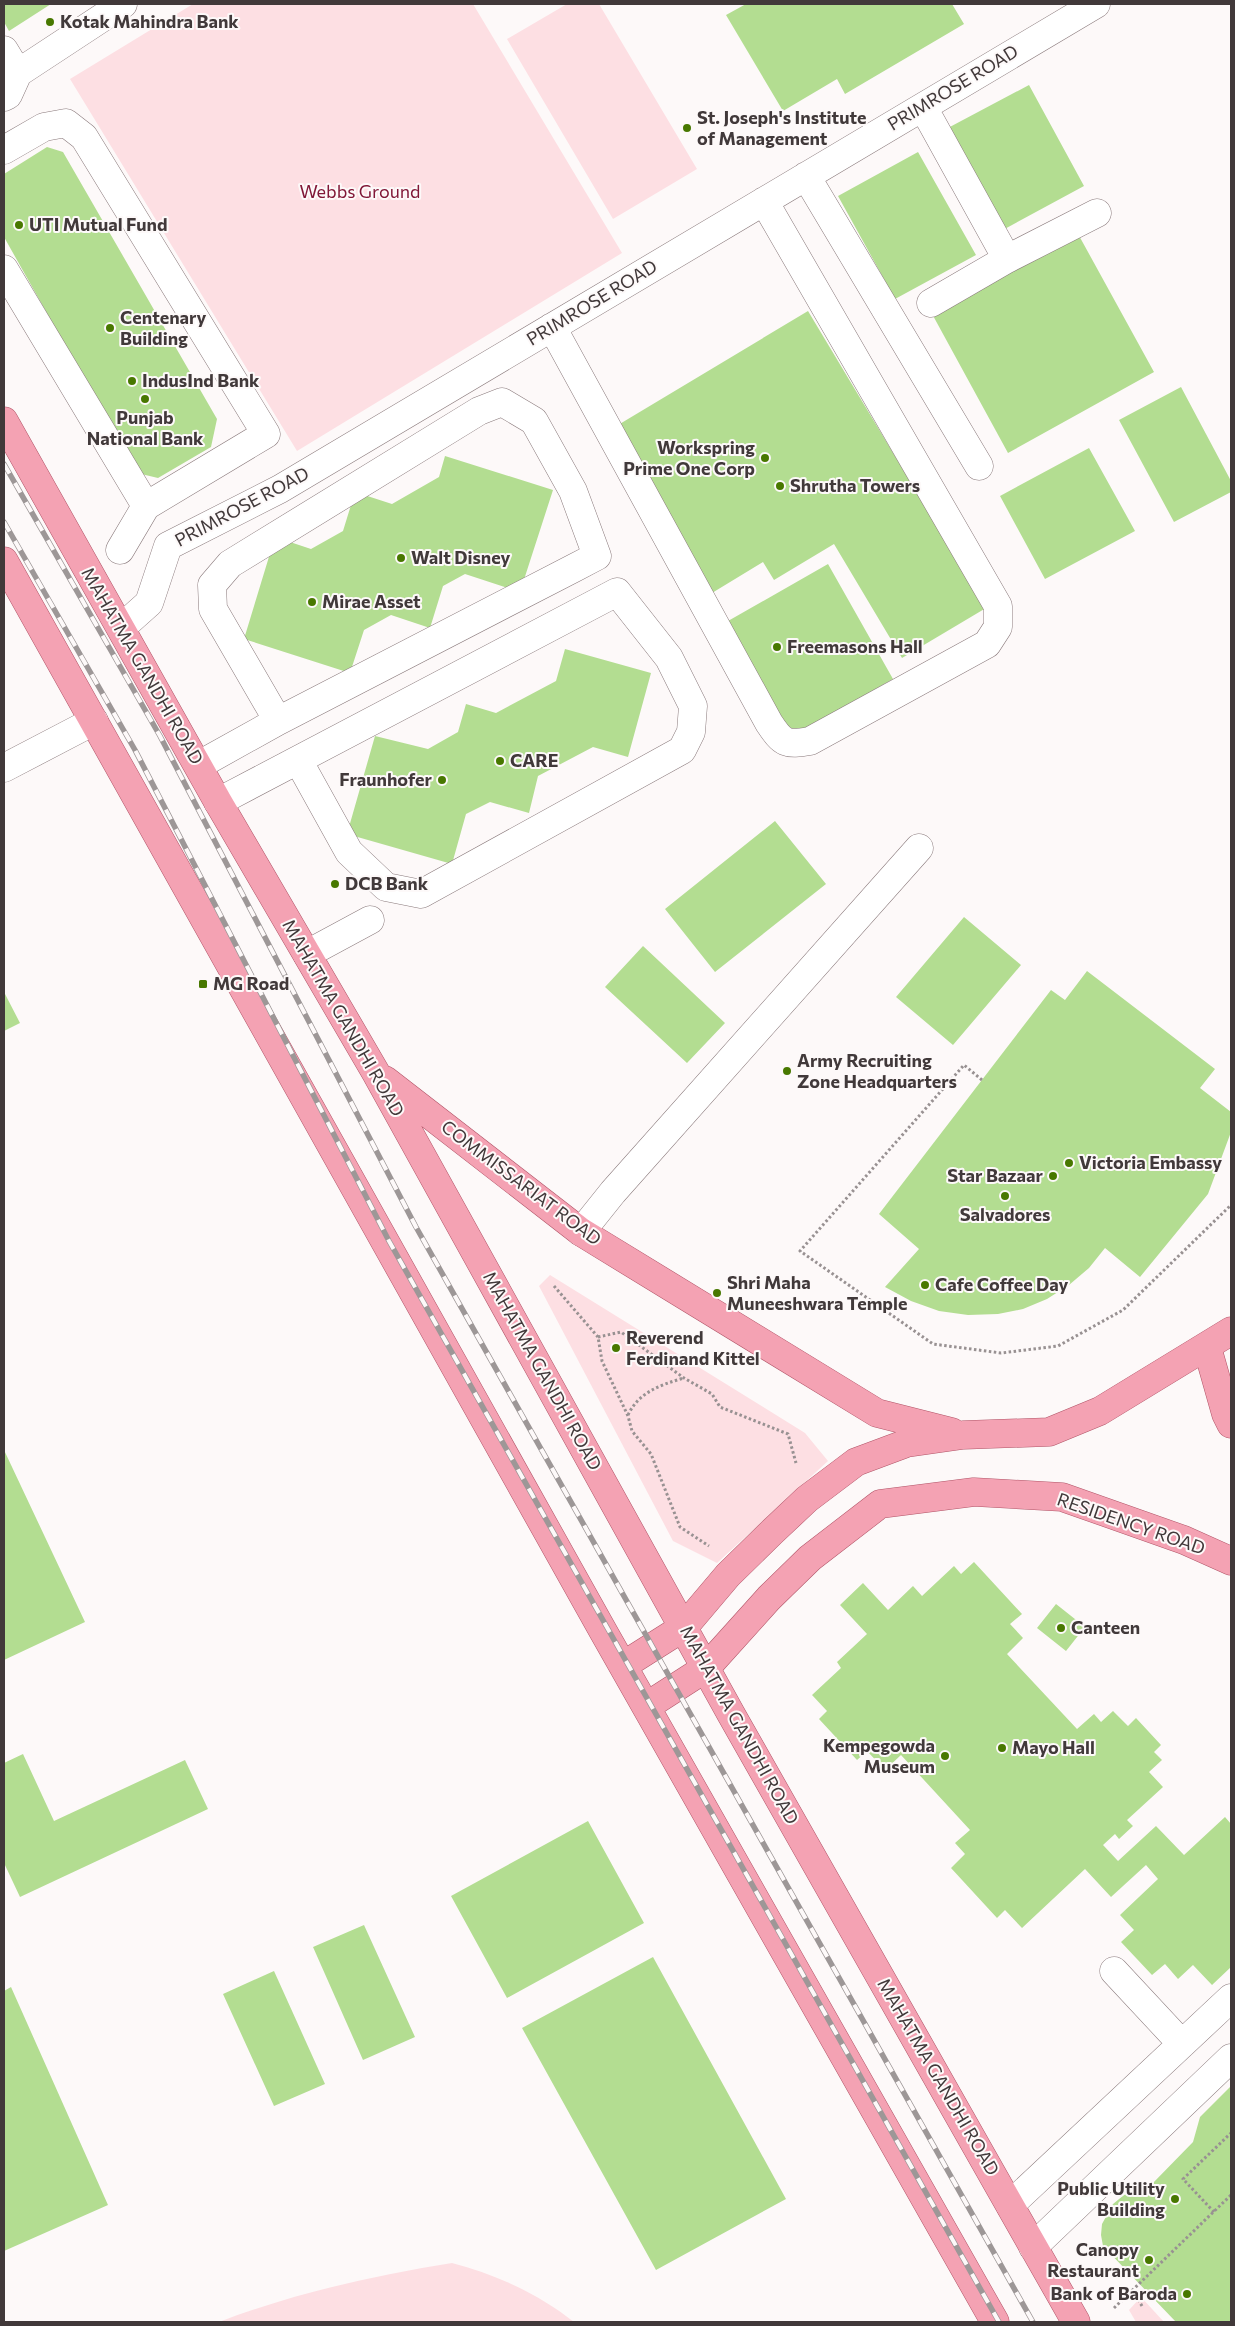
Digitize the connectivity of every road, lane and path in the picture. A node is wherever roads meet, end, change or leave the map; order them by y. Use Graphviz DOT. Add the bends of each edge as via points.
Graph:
graph roads {
  1 [pos="123,4"];
  2 [pos="1096,4"];
  3 [pos="4,50"];
  4 [pos="18,73"];
  5 [pos="4,97"];
  6 [pos="922,106"];
  7 [pos="4,150"];
  8 [pos="806,176"];
  9 [pos="764,201"];
  10 [pos="1097,213"];
  11 [pos="1007,259"];
  12 [pos="4,269"];
  13 [pos="931,303"];
  14 [pos="552,327"];
  15 [pos="4,421"];
  16 [pos="979,466"];
  17 [pos="146,506"];
  18 [pos="120,550"];
  19 [pos="597,556"];
  20 [pos="4,562"];
  21 [pos="617,592"];
  22 [pos="121,628"];
  23 [pos="278,721"];
  24 [pos="94,722"];
  25 [pos="298,760"];
  26 [pos="199,765"];
  27 [pos="4,768"];
  28 [pos="218,802"];
  29 [pos="919,848"];
  30 [pos="370,920"];
  31 [pos="307,954"];
  32 [pos="376,1073"];
  33 [pos="982,1080"];
  34 [pos="1231,1205"];
  35 [pos="581,1232"];
  36 [pos="554,1286"];
  37 [pos="1231,1331"];
  38 [pos="598,1337"];
  39 [pos="1207,1347"];
  40 [pos="684,1378"];
  41 [pos="628,1416"];
  42 [pos="1231,1424"];
  43 [pos="963,1435"];
  44 [pos="797,1466"];
  45 [pos="711,1547"];
  46 [pos="1231,1561"];
  47 [pos="684,1627"];
  48 [pos="624,1665"];
  49 [pos="706,1668"];
  50 [pos="648,1706"];
  51 [pos="1114,1972"];
  52 [pos="1231,1998"];
  53 [pos="1182,2044"];
  54 [pos="1231,2058"];
  55 [pos="1231,2133"];
  56 [pos="1231,2195"];
  57 [pos="1010,2205"];
  58 [pos="1214,2212"];
  59 [pos="1033,2247"];
  60 [pos="1133,2291"];
  61 [pos="1142,2306"];
  62 [pos="1114,2308"];
  63 [pos="995,2322"];
  64 [pos="1076,2322"];
  1 -- 4 [label="street"];
  2 -- 6 [label="street, PRIMROSE ROAD"];
  3 -- 4 [label="street"];
  4 -- 5 [label="street"];
  6 -- 8 [label="street, PRIMROSE ROAD"];
  6 -- 11 [label="street"];
  7 -- 17 [label="street" via="44,127 66,123 84,137 266,434"];
  8 -- 9 [label="street, PRIMROSE ROAD"];
  8 -- 16 [label="street"];
  9 -- 14 [label="street, PRIMROSE ROAD"];
  9 -- 14 [label="street" via="998,606 998,627 987,644 810,741 790,744 781,740"];
  10 -- 11 [label="street"];
  11 -- 13 [label="street"];
  12 -- 17 [label="street"];
  14 -- 22 [label="street, PRIMROSE ROAD" via="280,488 168,546 149,603"];
  15 -- 22 [label="main road, MAHATMA GANDHI ROAD"];
  17 -- 18 [label="street"];
  19 -- 21 [label="street"];
  19 -- 23 [label="street"];
  19 -- 23 [label="street" via="573,491 534,421 502,402 479,411 230,564 212,585 213,609"];
  20 -- 24 [label="main road"];
  21 -- 25 [label="street"];
  21 -- 25 [label="street" via="669,658 693,706 692,732 682,750 421,894 386,887 349,852"];
  22 -- 26 [label="main road, MAHATMA GANDHI ROAD"];
  23 -- 26 [label="street"];
  24 -- 27 [label="street"];
  24 -- 48 [label="main road"];
  25 -- 28 [label="street"];
  26 -- 28 [label="main road, MAHATMA GANDHI ROAD"];
  28 -- 31 [label="main road, MAHATMA GANDHI ROAD"];
  29 -- 35 [label="street"];
  30 -- 31 [label="street"];
  31 -- 32 [label="main road, MAHATMA GANDHI ROAD"];
  32 -- 35 [label="main road, COMMISSARIAT ROAD"];
  32 -- 47 [label="main road, MAHATMA GANDHI ROAD"];
  33 -- 34 [label="path" via="964,1065 800,1251 933,1344 1001,1353 1058,1346 1124,1310"];
  35 -- 43 [label="main road, COMMISSARIAT ROAD" via="877,1413"];
  36 -- 38 [label="path"];
  37 -- 39 [label="main road, COMMISSARIAT ROAD"];
  38 -- 40 [label="path" via="621,1332"];
  38 -- 41 [label="path" via="602,1361"];
  39 -- 42 [label="main road"];
  39 -- 43 [label="main road, COMMISSARIAT ROAD" via="1100,1411 1049,1432"];
  40 -- 41 [label="path" via="655,1388 639,1398"];
  40 -- 44 [label="path" via="712,1394 720,1407 788,1434"];
  41 -- 45 [label="path" via="632,1431 651,1454 680,1527"];
  43 -- 47 [label="main road, COMMISSARIAT ROAD" via="907,1443 856,1462 807,1499 728,1575"];
  46 -- 49 [label="main road, RESIDENCY ROAD" via="1184,1540 1062,1497 974,1492 880,1504 810,1558"];
  47 -- 48 [label="main road, COMMISSARIAT ROAD"];
  47 -- 49 [label="main road, MAHATMA GANDHI ROAD"];
  48 -- 50 [label="main road"];
  49 -- 50 [label="main road, RESIDENCY ROAD"];
  49 -- 57 [label="main road, MAHATMA GANDHI ROAD"];
  50 -- 63 [label="main road"];
  51 -- 53 [label="street"];
  52 -- 53 [label="street"];
  53 -- 57 [label="street"];
  54 -- 59 [label="street"];
  55 -- 58 [label="path" via="1183,2179"];
  56 -- 58 [label="path"];
  57 -- 59 [label="main road, MAHATMA GANDHI ROAD"];
  58 -- 60 [label="path"];
  59 -- 64 [label="main road, MAHATMA GANDHI ROAD"];
  60 -- 61 [label="path"];
  60 -- 62 [label="path"];
}
